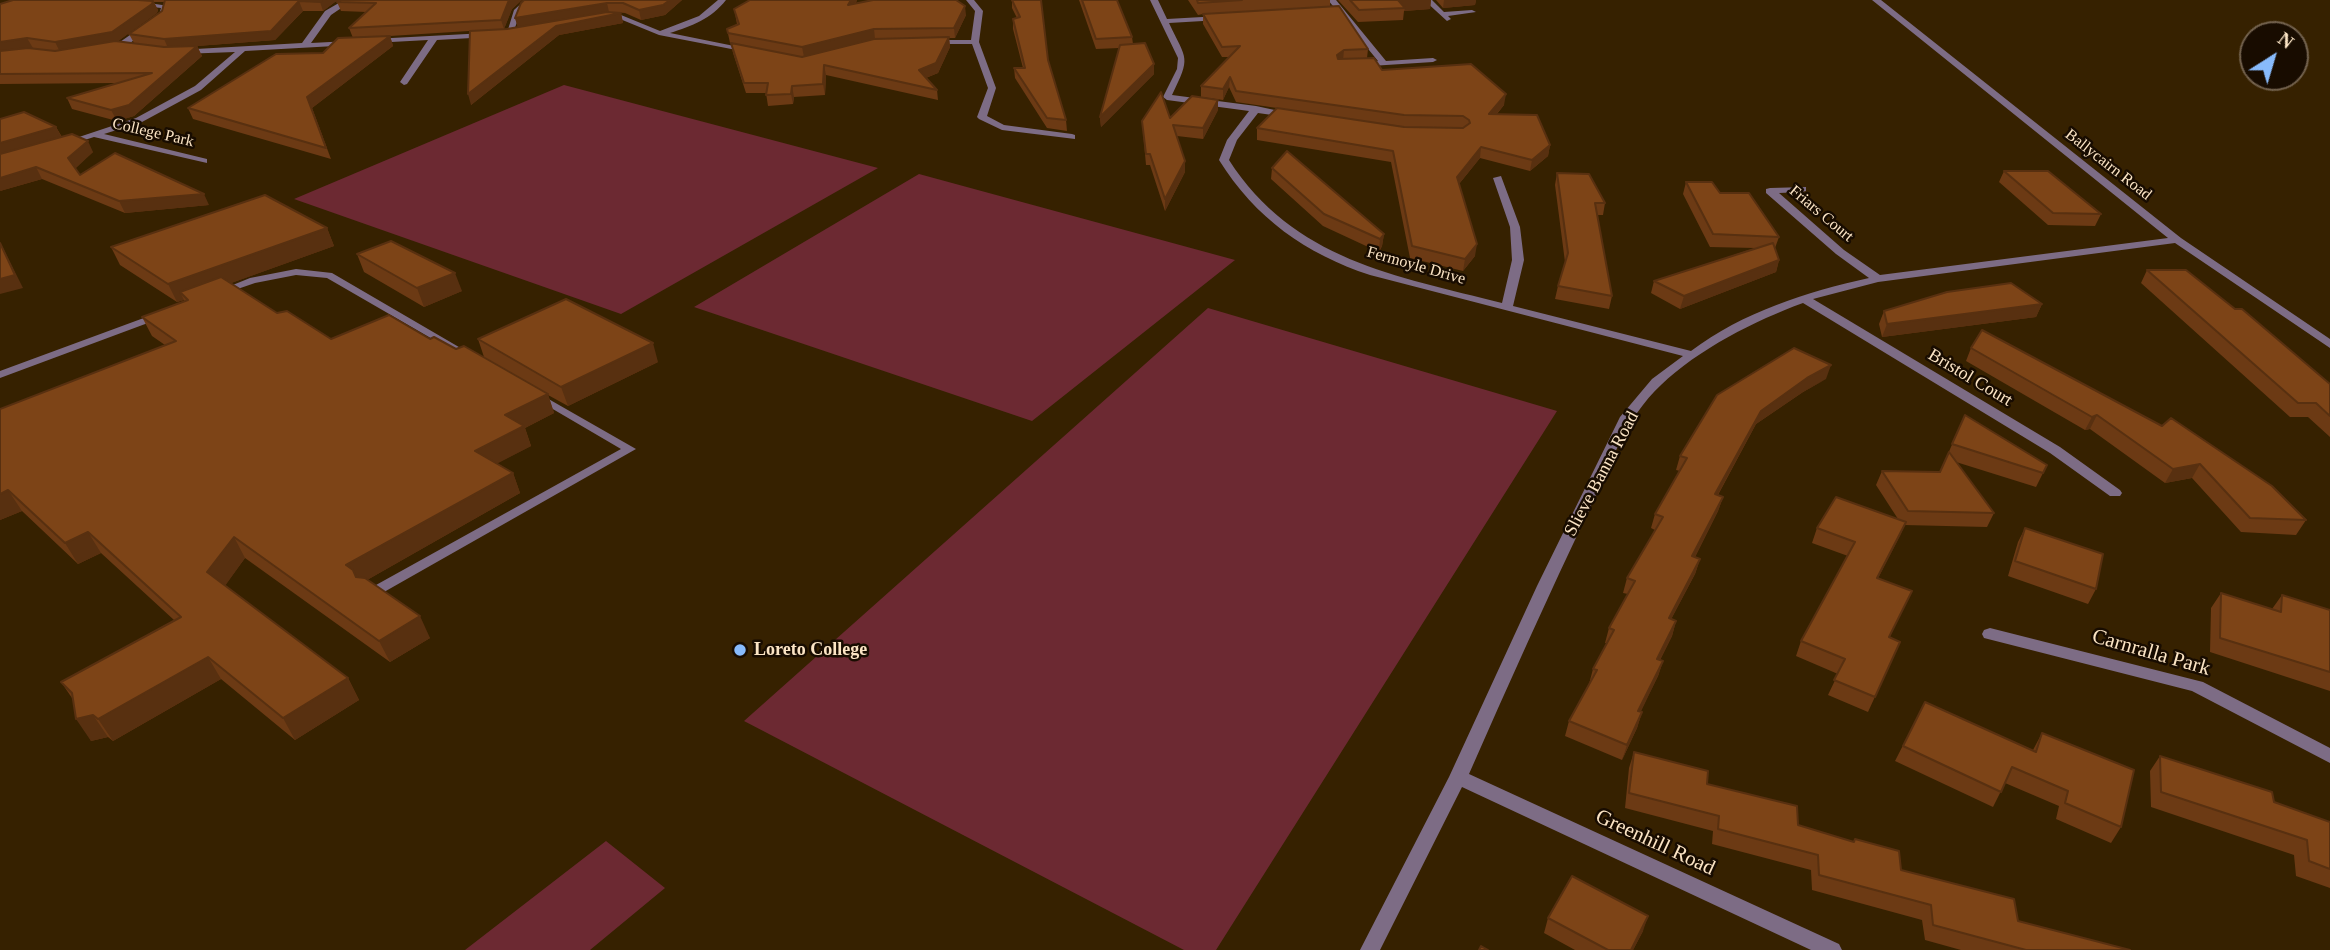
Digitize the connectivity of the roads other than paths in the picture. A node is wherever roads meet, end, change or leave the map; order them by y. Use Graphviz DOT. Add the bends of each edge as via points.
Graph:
graph roads {
  1 [pos="349,0"];
  2 [pos="530,0"];
  3 [pos="722,0"];
  4 [pos="970,0"];
  5 [pos="1154,0"];
  6 [pos="1332,0"];
  7 [pos="1428,0"];
  8 [pos="1876,0"];
  9 [pos="129,2"];
  10 [pos="1327,11"];
  11 [pos="1341,11"];
  12 [pos="1472,12"];
  13 [pos="1233,17"];
  14 [pos="596,20"];
  15 [pos="1166,21"];
  16 [pos="521,32"];
  17 [pos="659,33"];
  18 [pos="509,34"];
  19 [pos="434,38"];
  20 [pos="975,41"];
  21 [pos="925,43"];
  22 [pos="305,45"];
  23 [pos="120,46"];
  24 [pos="107,48"];
  25 [pos="132,48"];
  26 [pos="243,50"];
  27 [pos="168,53"];
  28 [pos="764,55"];
  29 [pos="1433,60"];
  30 [pos="1384,63"];
  31 [pos="1343,66"];
  32 [pos="404,82"];
  33 [pos="1256,109"];
  34 [pos="1309,117"];
  35 [pos="94,135"];
  36 [pos="1072,137"];
  37 [pos="59,145"];
  38 [pos="204,161"];
  39 [pos="1498,178"];
  40 [pos="1802,189"];
  41 [pos="2177,240"];
  42 [pos="1878,279"];
  43 [pos="214,294"];
  44 [pos="1804,299"];
  45 [pos="1507,308"];
  46 [pos="175,309"];
  47 [pos="2330,344"];
  48 [pos="1693,355"];
  49 [pos="487,366"];
  50 [pos="0,376"];
  51 [pos="532,392"];
  52 [pos="2115,493"];
  53 [pos="372,593"];
  54 [pos="1990,634"];
  55 [pos="2330,756"];
  56 [pos="1458,777"];
  57 [pos="1370,950"];
  58 [pos="1832,950"];
  1 -- 22 [label="street" via="328,13"];
  2 -- 18 [label="street" via="518,10"];
  3 -- 17 [label="street" via="696,22"];
  4 -- 20 [label="street" via="979,11"];
  5 -- 15 [label="street"];
  6 -- 11 [label="street"];
  7 -- 12 [label="street" via="1445,17"];
  8 -- 41 [label="street, Ballycairn Road"];
  9 -- 23 [label="street" via="165,6 162,16"];
  10 -- 11 [label="street"];
  11 -- 30 [label="street"];
  13 -- 15 [label="street"];
  14 -- 17 [label="street" via="621,17"];
  15 -- 33 [label="street" via="1182,58 1167,97"];
  16 -- 18 [label="street"];
  17 -- 28 [label="street"];
  18 -- 19 [label="street"];
  19 -- 22 [label="street"];
  19 -- 32 [label="street"];
  20 -- 21 [label="street"];
  20 -- 36 [label="street" via="992,88 982,117 1002,127"];
  22 -- 26 [label="street"];
  23 -- 24 [label="street"];
  23 -- 25 [label="street"];
  26 -- 27 [label="street"];
  26 -- 35 [label="street, College Park" via="198,88 139,120"];
  29 -- 30 [label="street"];
  30 -- 31 [label="street"];
  33 -- 34 [label="street"];
  33 -- 45 [label="street, Fermoyle Drive" via="1232,140 1224,160 1238,184 1287,231 1326,254 1378,274"];
  35 -- 37 [label="street, College Park"];
  35 -- 38 [label="street, College Park"];
  39 -- 45 [label="street" via="1515,227 1518,260"];
  40 -- 42 [label="street, Friars Court" via="1770,191"];
  41 -- 42 [label="street, Slieve Banna Road"];
  41 -- 47 [label="street, Ballycairn Road"];
  42 -- 44 [label="street, Slieve Banna Road"];
  43 -- 49 [label="lane" via="296,272 329,275"];
  44 -- 48 [label="street, Slieve Banna Road" via="1772,310"];
  44 -- 52 [label="street, Bristol Court" via="2055,450"];
  45 -- 48 [label="street, Fermoyle Drive"];
  46 -- 50 [label="lane"];
  48 -- 56 [label="street, Slieve Banna Road" via="1656,382 1627,417"];
  51 -- 53 [label="lane" via="630,449"];
  54 -- 55 [label="street, Carnralla Park" via="2197,686"];
  56 -- 57 [label="street, Slieve Banna Road"];
  56 -- 58 [label="street, Greenhill Road"];
}
